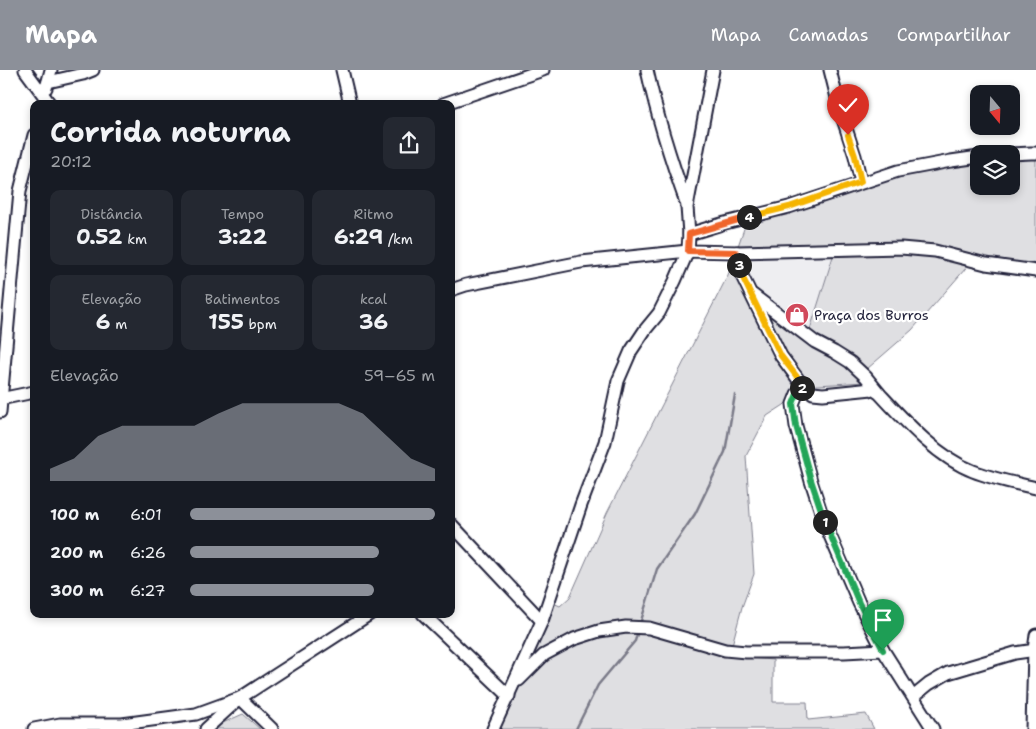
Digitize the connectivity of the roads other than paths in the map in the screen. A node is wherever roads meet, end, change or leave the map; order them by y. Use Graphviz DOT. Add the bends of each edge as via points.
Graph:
graph roads {
  1 [pos="25,70"];
  2 [pos="93,70"];
  3 [pos="342,70"];
  4 [pos="543,70"];
  5 [pos="647,70"];
  6 [pos="713,70"];
  7 [pos="830,70"];
  8 [pos="49,76"];
  9 [pos="44,100"];
  10 [pos="45,100"];
  11 [pos="349,100"];
  12 [pos="455,100"];
  13 [pos="30,151"];
  14 [pos="1020,154"];
  15 [pos="1036,154"];
  16 [pos="970,158"];
  17 [pos="861,182"];
  18 [pos="687,207"];
  19 [pos="689,234"];
  20 [pos="688,251"];
  21 [pos="736,252"];
  22 [pos="1036,271"];
  23 [pos="455,289"];
  24 [pos="751,293"];
  25 [pos="804,386"];
  26 [pos="30,393"];
  27 [pos="879,393"];
  28 [pos="1,398"];
  29 [pos="0,412"];
  30 [pos="1036,488"];
  31 [pos="455,528"];
  32 [pos="364,618"];
  33 [pos="428,618"];
  34 [pos="542,621"];
  35 [pos="1036,635"];
  36 [pos="883,650"];
  37 [pos="1035,650"];
  38 [pos="511,691"];
  39 [pos="913,697"];
  40 [pos="240,698"];
  41 [pos="122,726"];
  42 [pos="34,729"];
  43 [pos="206,729"];
  44 [pos="272,729"];
  45 [pos="493,729"];
  46 [pos="933,729"];
  47 [pos="1032,729"];
  1 -- 9 [label="street"];
  2 -- 8 [label="street" via="83,74"];
  3 -- 11 [label="street"];
  4 -- 12 [label="street"];
  5 -- 18 [label="street" via="654,104"];
  6 -- 18 [label="street"];
  7 -- 17 [label="street"];
  8 -- 10 [label="street"];
  13 -- 28 [label="street" via="20,191"];
  14 -- 15 [label="street"];
  16 -- 17 [label="street" via="898,171"];
  17 -- 19 [label="street" via="789,207"];
  18 -- 19 [label="street"];
  19 -- 20 [label="street"];
  20 -- 21 [label="street"];
  20 -- 23 [label="street" via="581,262"];
  20 -- 34 [label="street" via="659,313 631,351 618,381 605,442"];
  21 -- 22 [label="street" via="901,248 935,251 986,264"];
  21 -- 24 [label="street" via="742,276"];
  24 -- 25 [label="street" via="781,356"];
  24 -- 27 [label="street" via="815,342 850,362"];
  25 -- 27 [label="street" via="813,393 822,394 872,389"];
  25 -- 36 [label="street" via="793,404 811,480 825,524"];
  26 -- 28 [label="street"];
  27 -- 30 [label="street" via="944,456 971,471"];
  28 -- 29 [label="street"];
  31 -- 34 [label="street"];
  32 -- 40 [label="street"];
  33 -- 38 [label="street"];
  34 -- 38 [label="street"];
  35 -- 37 [label="street"];
  36 -- 38 [label="street" via="725,650 648,628 626,627 574,639 544,656"];
  36 -- 39 [label="street"];
  37 -- 39 [label="street" via="948,673"];
  37 -- 47 [label="street"];
  38 -- 45 [label="street"];
  39 -- 46 [label="street"];
  40 -- 41 [label="street" via="196,714"];
  40 -- 43 [label="street"];
  40 -- 44 [label="street"];
  41 -- 42 [label="street" via="60,724"];
}
